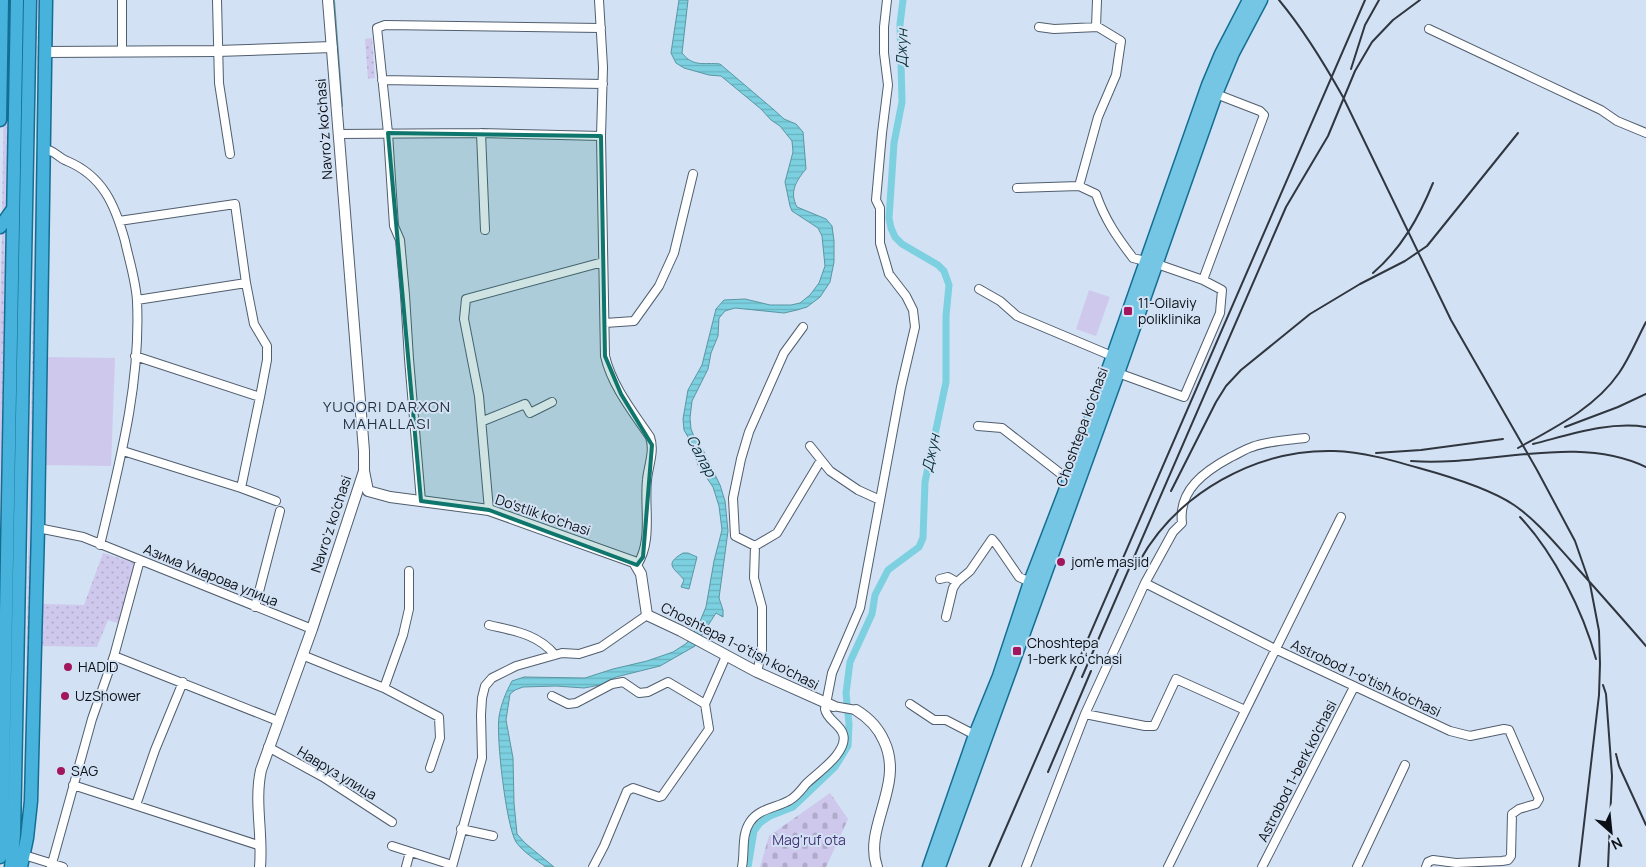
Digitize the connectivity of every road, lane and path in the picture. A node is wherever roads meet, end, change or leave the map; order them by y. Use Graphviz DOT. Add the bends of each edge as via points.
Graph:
graph roads {
  1 [pos="2,0"];
  2 [pos="17,0"];
  3 [pos="30,0"];
  4 [pos="46,0"];
  5 [pos="122,0"];
  6 [pos="217,0"];
  7 [pos="328,0"];
  8 [pos="599,0"];
  9 [pos="887,0"];
  10 [pos="1096,0"];
  11 [pos="1249,0"];
  12 [pos="1261,0"];
  13 [pos="1039,27"];
  14 [pos="1096,27"];
  15 [pos="601,28"];
  16 [pos="1430,29"];
  17 [pos="332,47"];
  18 [pos="122,51"];
  19 [pos="217,51"];
  20 [pos="46,52"];
  21 [pos="16,64"];
  22 [pos="382,80"];
  23 [pos="603,84"];
  24 [pos="1,87"];
  25 [pos="1216,94"];
  26 [pos="0,120"];
  27 [pos="388,133"];
  28 [pos="481,133"];
  29 [pos="1646,133"];
  30 [pos="338,134"];
  31 [pos="600,136"];
  32 [pos="44,143"];
  33 [pos="27,153"];
  34 [pos="230,154"];
  35 [pos="693,174"];
  36 [pos="1079,186"];
  37 [pos="1017,188"];
  38 [pos="13,210"];
  39 [pos="120,221"];
  40 [pos="0,227"];
  41 [pos="485,230"];
  42 [pos="603,262"];
  43 [pos="1151,263"];
  44 [pos="1203,280"];
  45 [pos="246,283"];
  46 [pos="979,289"];
  47 [pos="137,300"];
  48 [pos="605,323"];
  49 [pos="803,328"];
  50 [pos="135,356"];
  51 [pos="1112,356"];
  52 [pos="1118,373"];
  53 [pos="260,397"];
  54 [pos="552,402"];
  55 [pos="482,421"];
  56 [pos="978,426"];
  57 [pos="1305,438"];
  58 [pos="810,446"];
  59 [pos="122,451"];
  60 [pos="821,460"];
  61 [pos="364,471"];
  62 [pos="1070,478"];
  63 [pos="242,488"];
  64 [pos="356,489"];
  65 [pos="368,491"];
  66 [pos="880,500"];
  67 [pos="276,501"];
  68 [pos="421,501"];
  69 [pos="490,510"];
  70 [pos="280,511"];
  71 [pos="1341,516"];
  72 [pos="38,528"];
  73 [pos="100,545"];
  74 [pos="755,546"];
  75 [pos="140,560"];
  76 [pos="637,565"];
  77 [pos="409,571"];
  78 [pos="940,579"];
  79 [pos="957,582"];
  80 [pos="1030,582"];
  81 [pos="1145,583"];
  82 [pos="255,607"];
  83 [pos="647,615"];
  84 [pos="946,617"];
  85 [pos="489,625"];
  86 [pos="312,630"];
  87 [pos="1275,649"];
  88 [pos="302,655"];
  89 [pos="555,655"];
  90 [pos="114,656"];
  91 [pos="726,656"];
  92 [pos="757,672"];
  93 [pos="183,682"];
  94 [pos="1354,687"];
  95 [pos="384,688"];
  96 [pos="552,696"];
  97 [pos="705,704"];
  98 [pos="910,704"];
  99 [pos="830,705"];
  100 [pos="856,710"];
  101 [pos="1245,710"];
  102 [pos="1085,714"];
  103 [pos="278,721"];
  104 [pos="975,735"];
  105 [pos="268,747"];
  106 [pos="1405,765"];
  107 [pos="430,768"];
  108 [pos="73,785"];
  109 [pos="136,805"];
  110 [pos="392,822"];
  111 [pos="461,829"];
  112 [pos="494,836"];
  113 [pos="942,845"];
  114 [pos="261,846"];
  115 [pos="392,846"];
  116 [pos="410,852"];
  117 [pos="0,857"];
  118 [pos="22,861"];
  119 [pos="51,865"];
  120 [pos="452,866"];
  121 [pos="11,867"];
  122 [pos="63,867"];
  123 [pos="260,867"];
  124 [pos="406,867"];
  125 [pos="593,867"];
  126 [pos="742,867"];
  127 [pos="877,867"];
  128 [pos="929,867"];
  129 [pos="939,867"];
  130 [pos="1026,867"];
  131 [pos="1168,867"];
  132 [pos="1262,867"];
  133 [pos="1358,867"];
  134 [pos="1426,867"];
  1 -- 24 [label="highway"];
  2 -- 21 [label="highway"];
  3 -- 33 [label="highway"];
  4 -- 20 [label="highway"];
  5 -- 18 [label="street"];
  6 -- 19 [label="street"];
  7 -- 17 [label="street, Navro'z ko'chasi"];
  8 -- 15 [label="street"];
  9 -- 66 [label="street" via="884,53 888,85 876,200 880,208 880,243 889,274 913,310 915,327"];
  10 -- 14 [label="street"];
  11 -- 43 [label="main road, Choshtepa ko'chasi" via="1208,85"];
  12 -- 25 [label="main road, Choshtepa ko'chasi"];
  13 -- 14 [label="street"];
  14 -- 36 [label="street" via="1121,41 1116,75 1098,117"];
  15 -- 22 [label="street" via="382,25 377,30"];
  15 -- 23 [label="street"];
  16 -- 29 [label="street"];
  17 -- 19 [label="street"];
  17 -- 30 [label="street, Navro'z ko'chasi"];
  18 -- 19 [label="street"];
  18 -- 20 [label="street"];
  19 -- 34 [label="street"];
  20 -- 32 [label="highway"];
  21 -- 24 [label="highway"];
  21 -- 38 [label="highway"];
  22 -- 23 [label="street"];
  22 -- 27 [label="street"];
  23 -- 31 [label="street"];
  24 -- 26 [label="highway"];
  25 -- 43 [label="main road, Choshtepa ko'chasi"];
  25 -- 44 [label="street" via="1264,115"];
  27 -- 28 [label="street"];
  27 -- 30 [label="street"];
  27 -- 68 [label="street"];
  28 -- 31 [label="street"];
  28 -- 41 [label="street"];
  30 -- 61 [label="street, Navro'z ko'chasi"];
  31 -- 42 [label="street"];
  32 -- 33 [label="highway"];
  32 -- 39 [label="street" via="61,159 86,172 108,195"];
  32 -- 72 [label="highway"];
  33 -- 121 [label="highway"];
  35 -- 48 [label="street" via="674,254 659,286 634,321"];
  36 -- 37 [label="street"];
  36 -- 43 [label="street" via="1096,194 1112,229 1133,258"];
  38 -- 40 [label="highway"];
  38 -- 117 [label="highway"];
  39 -- 45 [label="street" via="235,204"];
  39 -- 47 [label="street"];
  42 -- 48 [label="street"];
  42 -- 55 [label="street" via="466,299 464,319"];
  43 -- 44 [label="street"];
  43 -- 51 [label="main road, Choshtepa ko'chasi"];
  43 -- 52 [label="main road, Choshtepa ko'chasi"];
  44 -- 52 [label="street" via="1222,290 1220,313 1184,397"];
  45 -- 47 [label="street"];
  45 -- 53 [label="street" via="254,324 267,346"];
  46 -- 51 [label="street" via="1017,316"];
  47 -- 50 [label="street"];
  48 -- 76 [label="street" via="607,364 621,394 652,442 647,482 647,531 643,557"];
  49 -- 74 [label="street" via="784,353 749,432 741,459 733,498 736,536"];
  50 -- 53 [label="street"];
  50 -- 59 [label="street"];
  51 -- 62 [label="main road, Choshtepa ko'chasi"];
  52 -- 113 [label="main road, Choshtepa ko'chasi"];
  53 -- 63 [label="street"];
  54 -- 55 [label="street" via="530,413 524,404"];
  55 -- 69 [label="street"];
  56 -- 62 [label="street" via="1002,428 1065,478"];
  57 -- 81 [label="street" via="1252,446 1203,474 1181,510 1182,523 1173,532"];
  58 -- 60 [label="street"];
  59 -- 63 [label="street"];
  59 -- 73 [label="street"];
  60 -- 66 [label="street" via="830,472"];
  60 -- 74 [label="street" via="777,533"];
  61 -- 64 [label="street, Navro'z ko'chasi"];
  61 -- 65 [label="street"];
  62 -- 80 [label="main road, Choshtepa ko'chasi"];
  63 -- 67 [label="street"];
  64 -- 65 [label="street, Do'stlik ko'chasi"];
  64 -- 86 [label="street, Navro'z ko'chasi"];
  65 -- 68 [label="street, Do'stlik ko'chasi"];
  66 -- 99 [label="street" via="860,608 832,673"];
  68 -- 69 [label="street, Do'stlik ko'chasi"];
  69 -- 76 [label="street, Do'stlik ko'chasi"];
  70 -- 82 [label="street"];
  71 -- 87 [label="street"];
  72 -- 73 [label="street, Азима Умарова улица" via="83,537"];
  72 -- 118 [label="highway" via="31,801"];
  73 -- 75 [label="street, Азима Умарова улица"];
  74 -- 92 [label="street" via="754,578 762,608 762,650"];
  75 -- 82 [label="street, Азима Умарова улица"];
  75 -- 90 [label="street"];
  76 -- 83 [label="street"];
  77 -- 95 [label="street" via="409,609"];
  78 -- 79 [label="street"];
  79 -- 80 [label="street" via="970,571 992,539 1019,577"];
  79 -- 84 [label="street"];
  80 -- 104 [label="main road, Choshtepa ko'chasi"];
  81 -- 87 [label="street, Astrobod 1-o'tish ko'chasi"];
  81 -- 102 [label="street"];
  82 -- 86 [label="street, Азима Умарова улица"];
  83 -- 89 [label="street" via="601,647 578,654"];
  83 -- 91 [label="street, Choshtepa 1-o'tish ko'chasi"];
  85 -- 89 [label="street" via="523,633 546,644"];
  86 -- 88 [label="street, Navro'z ko'chasi"];
  87 -- 94 [label="street, Astrobod 1-o'tish ko'chasi"];
  87 -- 101 [label="street"];
  88 -- 95 [label="street"];
  88 -- 103 [label="street, Navro'z ko'chasi"];
  89 -- 111 [label="street" via="502,672 485,686 481,715 482,758"];
  90 -- 93 [label="street"];
  90 -- 108 [label="street"];
  91 -- 92 [label="street, Choshtepa 1-o'tish ko'chasi"];
  91 -- 97 [label="street"];
  92 -- 99 [label="street, Choshtepa 1-o'tish ko'chasi"];
  93 -- 103 [label="street"];
  93 -- 109 [label="street"];
  94 -- 132 [label="street, Astrobod 1-berk ko'chasi"];
  94 -- 134 [label="street, Astrobod 1-o'tish ko'chasi" via="1450,731 1470,736 1508,729 1538,796 1536,804 1512,814 1511,856 1508,860 1456,863 1433,860"];
  95 -- 107 [label="street" via="439,717 440,738"];
  96 -- 97 [label="street" via="568,704 612,684 625,683 639,693 668,682"];
  97 -- 125 [label="street" via="709,729 662,796 633,788 626,791"];
  98 -- 104 [label="street" via="934,720 946,720"];
  99 -- 100 [label="street, Choshtepa 1-o'tish ko'chasi"];
  99 -- 126 [label="street" via="826,714 843,734 844,741 838,753 789,801 756,815 750,822 746,830"];
  100 -- 127 [label="street, Choshtepa 1-o'tish ko'chasi" via="879,731 890,758 888,791 873,846"];
  101 -- 102 [label="street" via="1176,679 1154,726"];
  101 -- 131 [label="street"];
  102 -- 130 [label="street"];
  103 -- 105 [label="street, Navro'z ko'chasi"];
  104 -- 113 [label="main road, Choshtepa ko'chasi"];
  105 -- 110 [label="street, Навруз улица" via="324,777"];
  105 -- 114 [label="street, Navro'z ko'chasi" via="258,787"];
  106 -- 133 [label="street"];
  108 -- 109 [label="street"];
  108 -- 119 [label="street"];
  109 -- 114 [label="street"];
  111 -- 112 [label="street"];
  111 -- 120 [label="street"];
  113 -- 128 [label="main road, Choshtepa ko'chasi"];
  113 -- 129 [label="main road, Choshtepa ko'chasi"];
  114 -- 123 [label="street, Navro'z ko'chasi"];
  115 -- 116 [label="street"];
  116 -- 120 [label="street"];
  116 -- 124 [label="street"];
  118 -- 119 [label="street"];
  119 -- 122 [label="street"];
}
